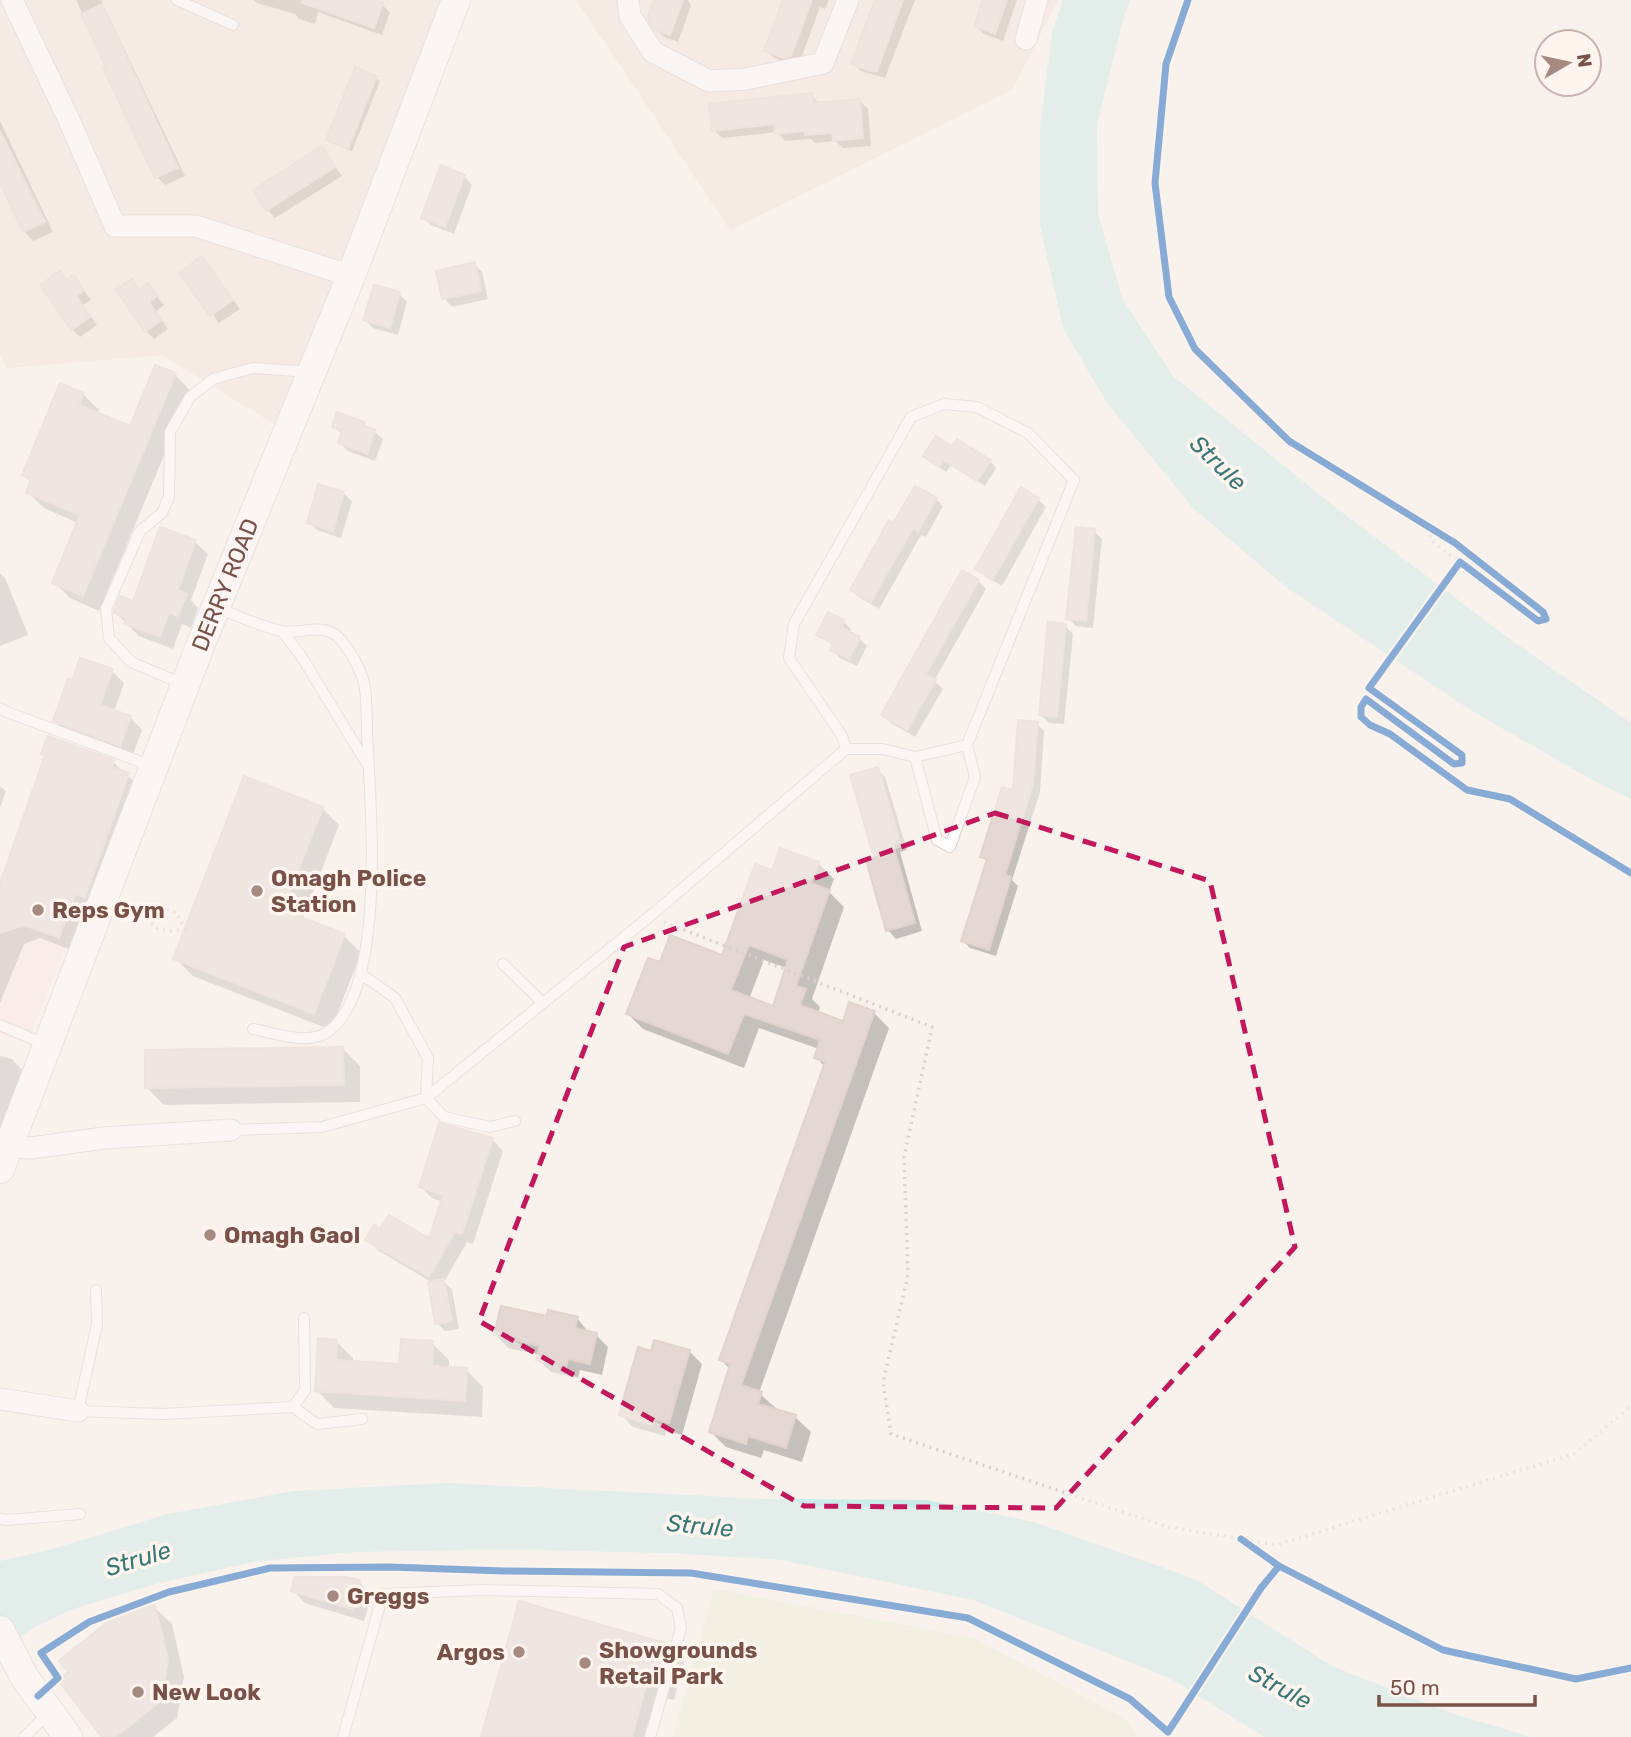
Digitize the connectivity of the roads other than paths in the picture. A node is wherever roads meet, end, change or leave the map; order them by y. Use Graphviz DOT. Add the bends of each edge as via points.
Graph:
graph roads {
  1 [pos="12,0"];
  2 [pos="177,0"];
  3 [pos="628,0"];
  4 [pos="848,0"];
  5 [pos="1037,0"];
  6 [pos="453,1"];
  7 [pos="233,25"];
  8 [pos="1026,39"];
  9 [pos="352,276"];
  10 [pos="312,372"];
  11 [pos="216,608"];
  12 [pos="283,632"];
  13 [pos="186,685"];
  14 [pos="0,708"];
  15 [pos="366,731"];
  16 [pos="354,743"];
  17 [pos="967,744"];
  18 [pos="846,749"];
  19 [pos="915,757"];
  20 [pos="368,766"];
  21 [pos="155,767"];
  22 [pos="503,964"];
  23 [pos="361,974"];
  24 [pos="543,1003"];
  25 [pos="0,1025"];
  26 [pos="253,1030"];
  27 [pos="48,1045"];
  28 [pos="426,1098"];
  29 [pos="515,1121"];
  30 [pos="231,1130"];
  31 [pos="4,1158"];
  32 [pos="96,1290"];
  33 [pos="304,1318"];
  34 [pos="0,1399"];
  35 [pos="293,1407"];
  36 [pos="78,1411"];
  37 [pos="362,1419"];
  38 [pos="80,1514"];
  39 [pos="0,1518"];
  40 [pos="0,1630"];
  41 [pos="49,1713"];
  42 [pos="24,1737"];
  43 [pos="68,1737"];
  44 [pos="344,1737"];
  45 [pos="650,1737"];
  1 -- 9 [label="street" via="115,226 197,226"];
  2 -- 7 [label="lane"];
  3 -- 4 [label="street" via="630,16 653,52 709,81 746,79 823,63"];
  5 -- 8 [label="street"];
  6 -- 9 [label="main road, DERRY ROAD"];
  9 -- 10 [label="main road, DERRY ROAD"];
  10 -- 11 [label="main road, DERRY ROAD"];
  10 -- 13 [label="lane" via="253,368 213,379 190,397 170,432 169,497 162,513 140,531 106,609 109,638 131,662"];
  11 -- 12 [label="lane"];
  11 -- 13 [label="main road, DERRY ROAD"];
  12 -- 15 [label="lane" via="318,630 334,634 346,646 364,683"];
  12 -- 16 [label="lane"];
  13 -- 21 [label="main road, DERRY ROAD"];
  14 -- 21 [label="lane"];
  15 -- 16 [label="lane"];
  15 -- 20 [label="lane"];
  16 -- 20 [label="lane"];
  17 -- 18 [label="lane" via="1074,480 1028,433 976,407 944,404 911,417 794,624 789,658 842,736"];
  17 -- 19 [label="lane"];
  17 -- 19 [label="lane" via="975,777 950,847 937,840"];
  18 -- 19 [label="lane" via="883,749"];
  18 -- 24 [label="lane"];
  20 -- 23 [label="lane" via="372,802 368,940"];
  21 -- 27 [label="main road, DERRY ROAD"];
  22 -- 24 [label="lane"];
  23 -- 26 [label="lane" via="351,1002 326,1032 313,1038"];
  23 -- 28 [label="lane" via="395,998 428,1058"];
  24 -- 28 [label="lane"];
  25 -- 27 [label="lane"];
  27 -- 31 [label="main road, DERRY ROAD"];
  28 -- 29 [label="lane" via="444,1117 490,1127"];
  28 -- 30 [label="lane" via="322,1128"];
  30 -- 31 [label="street" via="104,1138 31,1148"];
  32 -- 36 [label="lane" via="97,1324"];
  33 -- 35 [label="lane" via="305,1390"];
  34 -- 36 [label="street"];
  35 -- 36 [label="lane" via="162,1414"];
  35 -- 37 [label="lane" via="317,1424"];
  38 -- 39 [label="lane"];
  40 -- 41 [label="main road"];
  41 -- 42 [label="lane"];
  41 -- 43 [label="main road"];
  44 -- 45 [label="lane" via="383,1594 482,1590 659,1594 677,1608 681,1628"];
}
